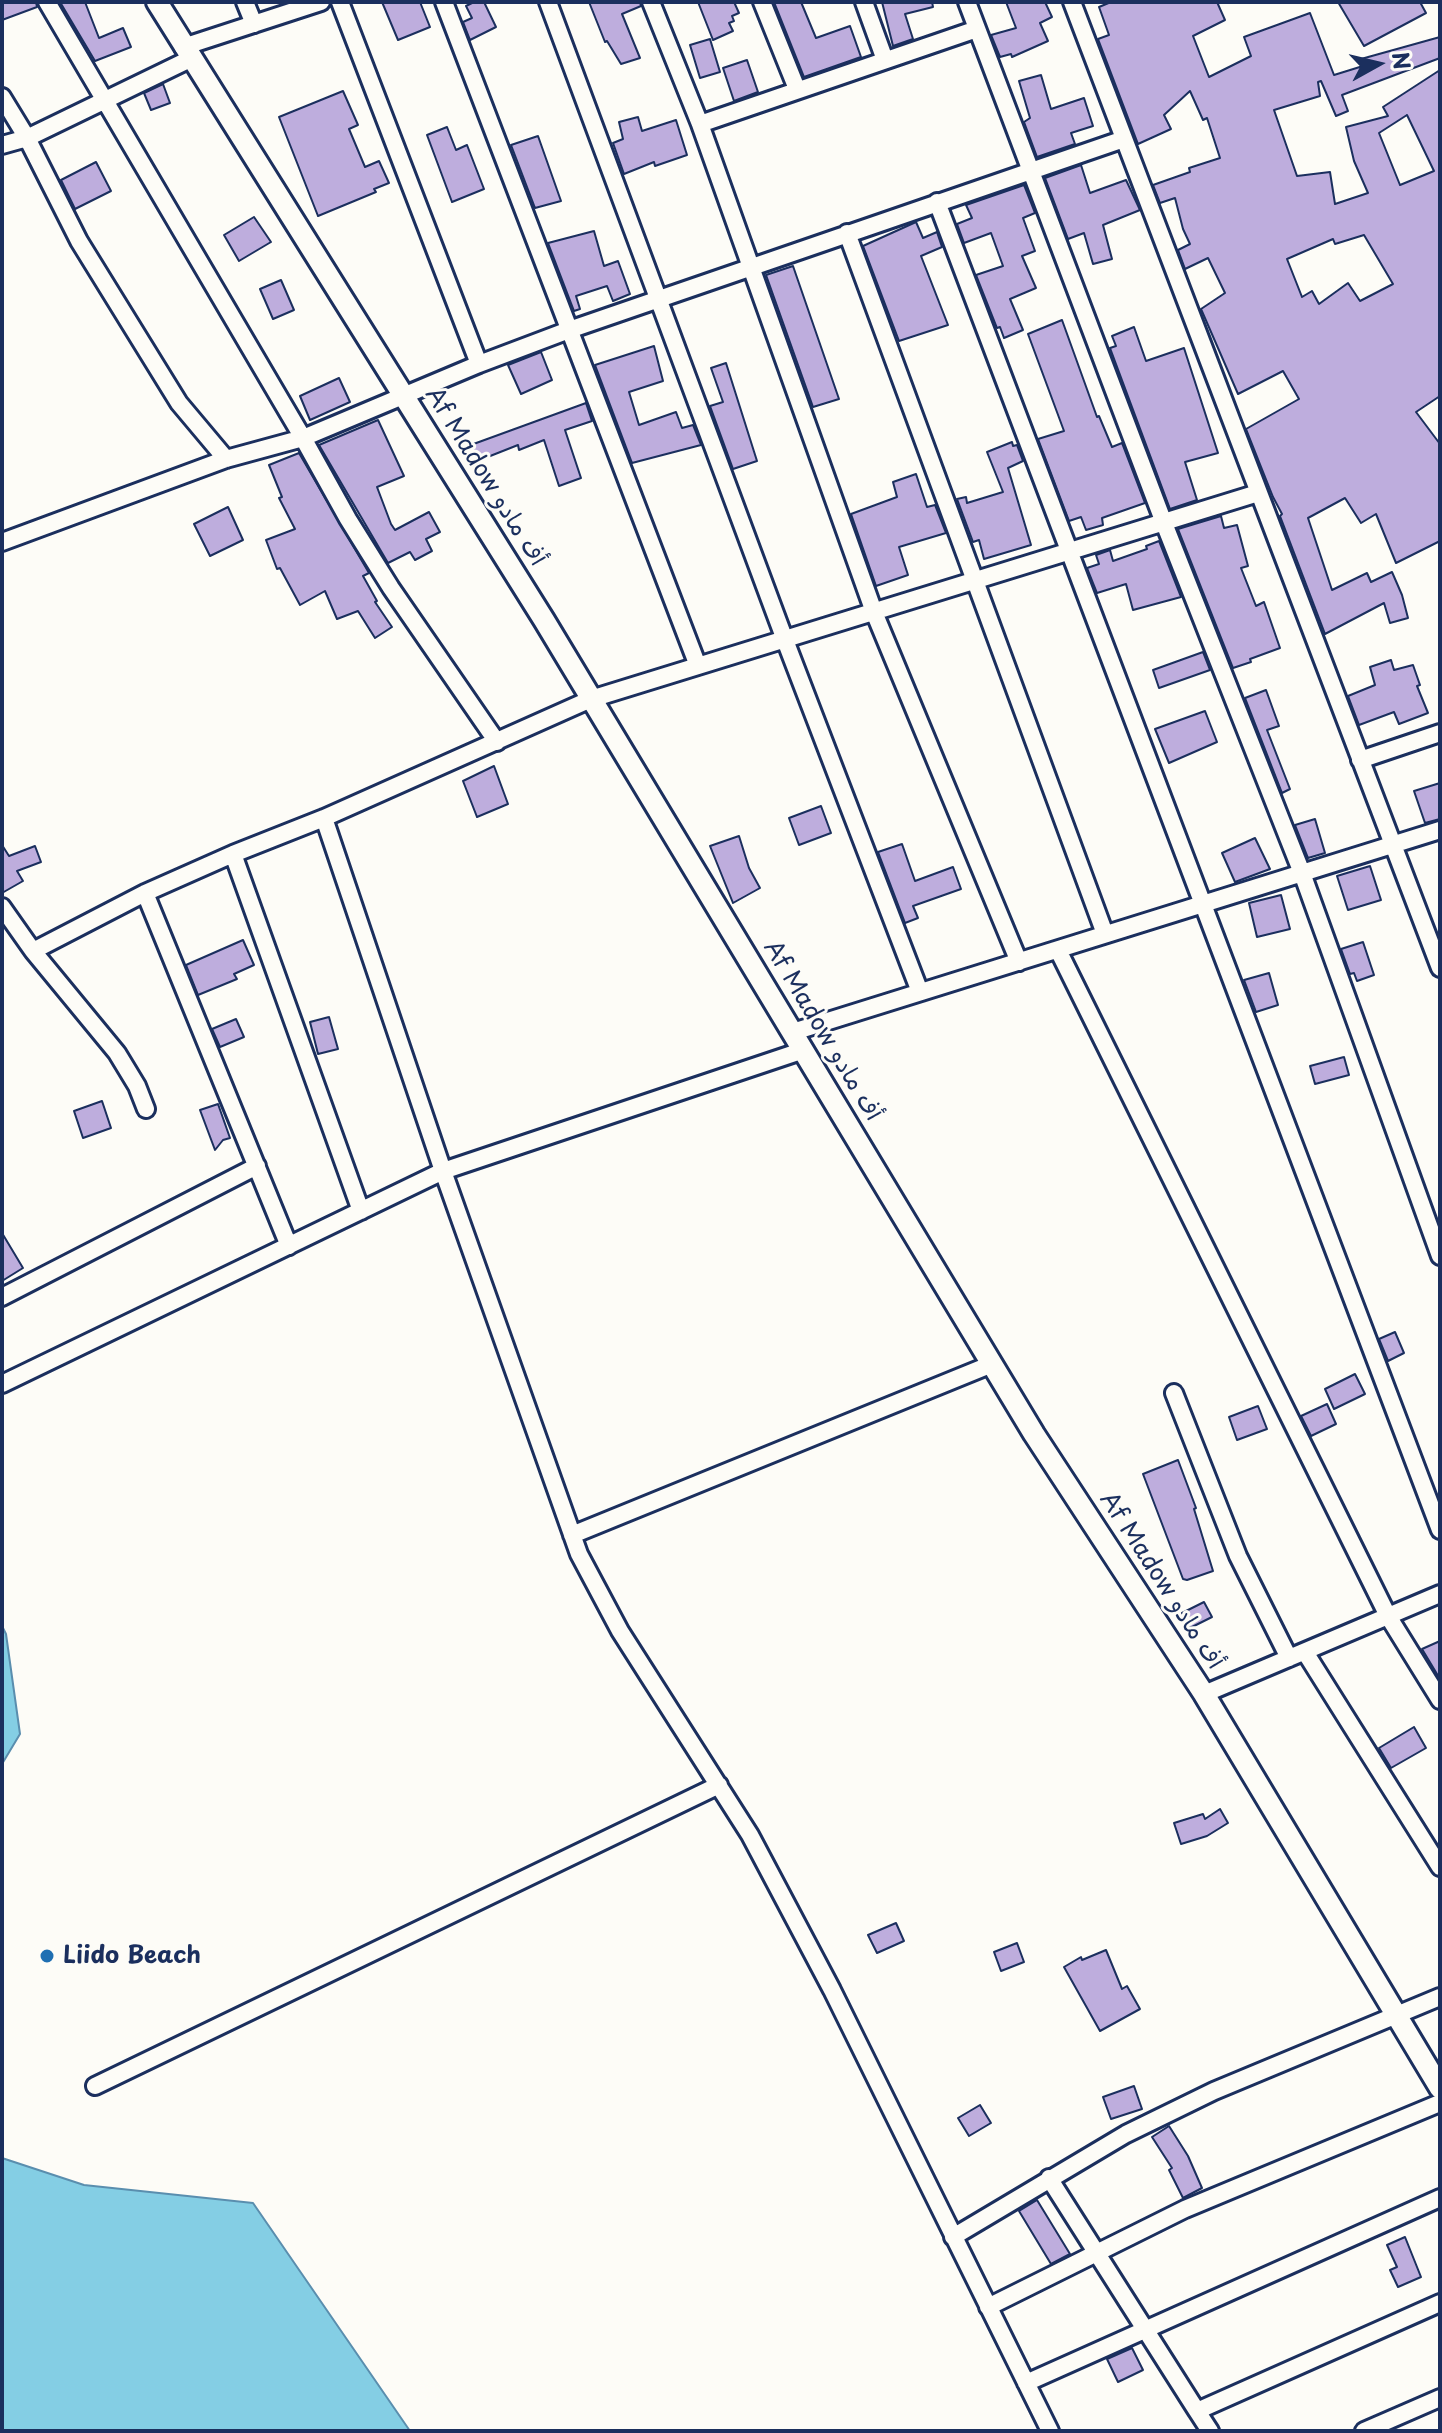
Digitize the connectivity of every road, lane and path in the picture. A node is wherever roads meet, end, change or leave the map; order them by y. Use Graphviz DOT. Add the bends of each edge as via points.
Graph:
graph roads {
  1 [pos="47,2"];
  2 [pos="157,2"];
  3 [pos="245,2"];
  4 [pos="321,2"];
  5 [pos="340,2"];
  6 [pos="444,2"];
  7 [pos="548,2"];
  8 [pos="651,2"];
  9 [pos="762,2"];
  10 [pos="864,2"];
  11 [pos="967,2"];
  12 [pos="1072,2"];
  13 [pos="254,24"];
  14 [pos="977,29"];
  15 [pos="186,53"];
  16 [pos="885,60"];
  17 [pos="797,89"];
  18 [pos="2,97"];
  19 [pos="105,102"];
  20 [pos="700,124"];
  21 [pos="27,138"];
  22 [pos="1124,139"];
  23 [pos="2,145"];
  24 [pos="1030,171"];
  25 [pos="937,202"];
  26 [pos="847,233"];
  27 [pos="751,266"];
  28 [pos="658,299"];
  29 [pos="569,330"];
  30 [pos="479,364"];
  31 [pos="404,396"];
  32 [pos="303,438"];
  33 [pos="226,459"];
  34 [pos="1258,493"];
  35 [pos="1164,523"];
  36 [pos="2,542"];
  37 [pos="1070,553"];
  38 [pos="975,582"];
  39 [pos="874,612"];
  40 [pos="785,640"];
  41 [pos="698,666"];
  42 [pos="591,699"];
  43 [pos="1440,733"];
  44 [pos="497,742"];
  45 [pos="1360,760"];
  46 [pos="324,818"];
  47 [pos="1440,830"];
  48 [pos="1393,845"];
  49 [pos="233,854"];
  50 [pos="1302,873"];
  51 [pos="145,893"];
  52 [pos="1203,904"];
  53 [pos="2,907"];
  54 [pos="1105,934"];
  55 [pos="1058,950"];
  56 [pos="33,951"];
  57 [pos="1019,962"];
  58 [pos="1440,968"];
  59 [pos="920,992"];
  60 [pos="793,1032"];
  61 [pos="804,1050"];
  62 [pos="146,1109"];
  63 [pos="257,1166"];
  64 [pos="443,1171"];
  65 [pos="361,1211"];
  66 [pos="289,1246"];
  67 [pos="1440,1256"];
  68 [pos="2,1297"];
  69 [pos="992,1364"];
  70 [pos="2,1384"];
  71 [pos="1174,1393"];
  72 [pos="1440,1530"];
  73 [pos="572,1535"];
  74 [pos="1440,1594"];
  75 [pos="1388,1616"];
  76 [pos="1297,1655"];
  77 [pos="1204,1694"];
  78 [pos="1440,1700"];
  79 [pos="719,1785"];
  80 [pos="1440,1867"];
  81 [pos="1440,1997"];
  82 [pos="1396,2016"];
  83 [pos="95,2086"];
  84 [pos="1440,2088"];
  85 [pos="1440,2103"];
  86 [pos="1049,2178"];
  87 [pos="1440,2198"];
  88 [pos="953,2237"];
  89 [pos="1097,2253"];
  90 [pos="1440,2303"];
  91 [pos="988,2307"];
  92 [pos="1146,2330"];
  93 [pos="1026,2383"];
  94 [pos="1440,2398"];
  95 [pos="1197,2411"];
  96 [pos="1050,2431"];
  97 [pos="1210,2431"];
  98 [pos="1364,2431"];
  1 -- 19 [label="street"];
  2 -- 15 [label="street, Af Madow أف مادو"];
  3 -- 13 [label="street"];
  4 -- 13 [label="street"];
  5 -- 30 [label="street"];
  6 -- 29 [label="street"];
  7 -- 28 [label="street"];
  8 -- 20 [label="street"];
  9 -- 17 [label="street"];
  10 -- 16 [label="street"];
  11 -- 14 [label="street"];
  12 -- 22 [label="street"];
  13 -- 15 [label="street"];
  14 -- 16 [label="street"];
  14 -- 24 [label="street"];
  15 -- 19 [label="street"];
  15 -- 31 [label="street, Af Madow أف مادو"];
  16 -- 17 [label="street"];
  17 -- 20 [label="street"];
  18 -- 21 [label="street"];
  19 -- 21 [label="street"];
  19 -- 32 [label="street"];
  20 -- 27 [label="street"];
  21 -- 23 [label="street"];
  21 -- 33 [label="street" via="79,241 179,403"];
  22 -- 24 [label="street"];
  22 -- 34 [label="street"];
  24 -- 25 [label="street"];
  24 -- 35 [label="street"];
  25 -- 26 [label="street"];
  25 -- 37 [label="street"];
  26 -- 27 [label="street"];
  26 -- 38 [label="street"];
  27 -- 28 [label="street"];
  27 -- 39 [label="street"];
  28 -- 29 [label="street"];
  28 -- 40 [label="street"];
  29 -- 30 [label="street"];
  29 -- 41 [label="street"];
  30 -- 31 [label="street"];
  31 -- 32 [label="street"];
  31 -- 42 [label="street, Af Madow أف مادو"];
  32 -- 33 [label="street"];
  32 -- 44 [label="street" via="391,588"];
  33 -- 36 [label="street"];
  34 -- 35 [label="street"];
  34 -- 45 [label="street"];
  35 -- 37 [label="street"];
  35 -- 50 [label="street"];
  37 -- 38 [label="street"];
  37 -- 52 [label="street"];
  38 -- 39 [label="street"];
  38 -- 54 [label="street"];
  39 -- 40 [label="street"];
  39 -- 57 [label="street"];
  40 -- 41 [label="street"];
  40 -- 59 [label="street"];
  41 -- 42 [label="street"];
  42 -- 44 [label="street"];
  42 -- 60 [label="street, Af Madow أف مادو"];
  43 -- 45 [label="street"];
  44 -- 46 [label="street"];
  45 -- 48 [label="street"];
  46 -- 49 [label="street"];
  46 -- 64 [label="street"];
  47 -- 48 [label="street"];
  48 -- 50 [label="street"];
  48 -- 58 [label="street"];
  49 -- 51 [label="street"];
  49 -- 65 [label="street"];
  50 -- 52 [label="street"];
  50 -- 67 [label="street"];
  51 -- 56 [label="street"];
  51 -- 63 [label="street"];
  52 -- 54 [label="street"];
  52 -- 72 [label="street"];
  53 -- 56 [label="street"];
  54 -- 55 [label="street"];
  55 -- 57 [label="street"];
  55 -- 75 [label="street"];
  56 -- 62 [label="street" via="117,1053"];
  57 -- 59 [label="street"];
  59 -- 60 [label="street"];
  60 -- 61 [label="street, Af Madow أف مادو"];
  61 -- 64 [label="street"];
  61 -- 69 [label="street, Af Madow أف مادو"];
  63 -- 66 [label="street"];
  63 -- 68 [label="street"];
  64 -- 65 [label="street"];
  64 -- 73 [label="street"];
  65 -- 66 [label="street"];
  66 -- 70 [label="street"];
  69 -- 73 [label="street"];
  69 -- 77 [label="street, Af Madow أف مادو"];
  71 -- 76 [label="street" via="1238,1556"];
  73 -- 79 [label="street" via="620,1631"];
  74 -- 75 [label="street"];
  75 -- 76 [label="street"];
  75 -- 78 [label="street"];
  76 -- 77 [label="street"];
  76 -- 80 [label="street"];
  77 -- 82 [label="street, Af Madow أف مادو"];
  79 -- 83 [label="street"];
  79 -- 88 [label="street" via="832,1990"];
  81 -- 82 [label="street"];
  82 -- 84 [label="street, Af Madow أف مادو"];
  82 -- 86 [label="street" via="1214,2091"];
  85 -- 89 [label="street" via="1185,2209"];
  86 -- 88 [label="street"];
  86 -- 89 [label="street"];
  87 -- 92 [label="street"];
  88 -- 91 [label="street"];
  89 -- 91 [label="street"];
  89 -- 92 [label="street"];
  90 -- 95 [label="street"];
  91 -- 93 [label="street"];
  92 -- 93 [label="street"];
  92 -- 95 [label="street"];
  93 -- 96 [label="street"];
  94 -- 98 [label="street"];
  95 -- 97 [label="street"];
}
